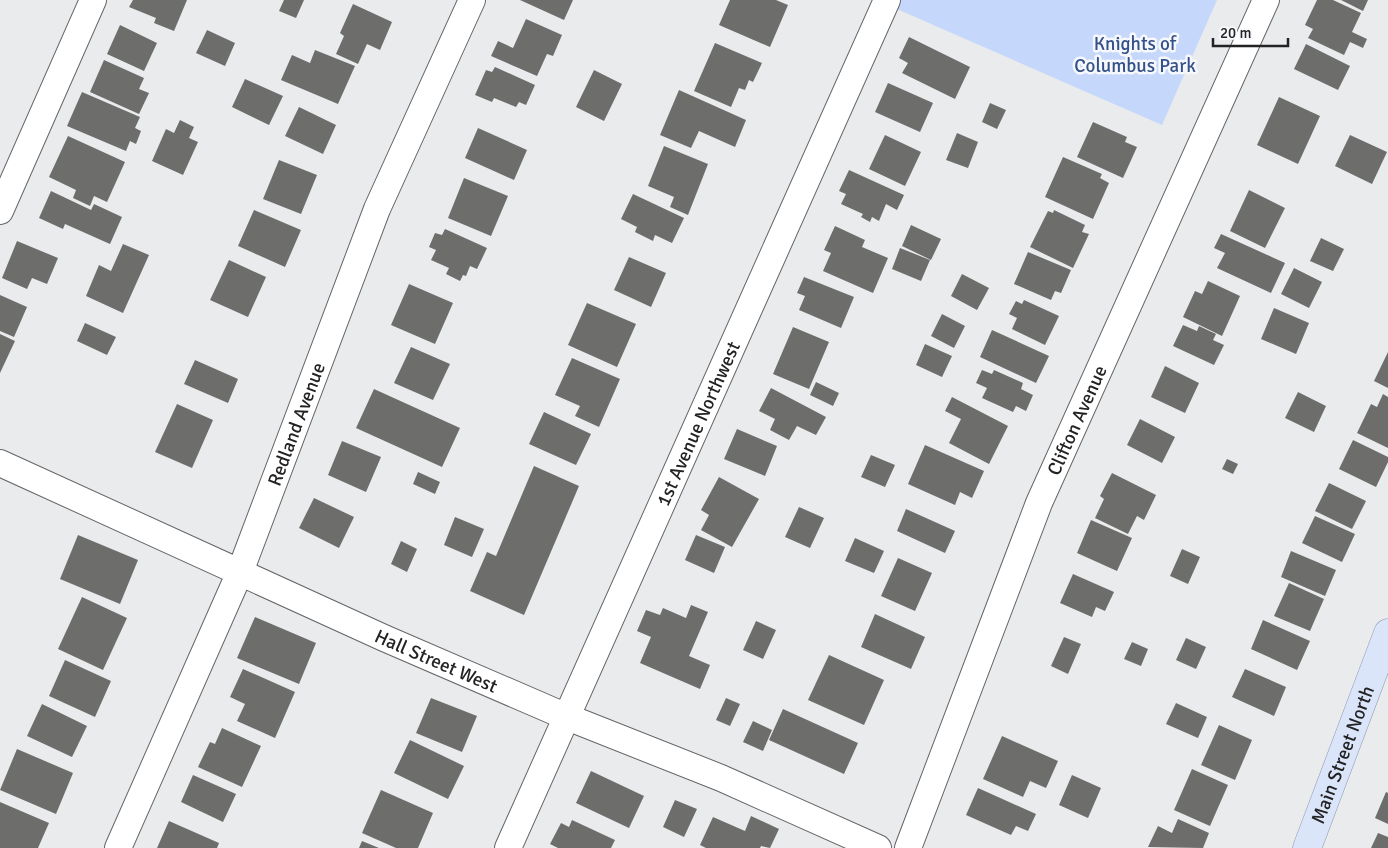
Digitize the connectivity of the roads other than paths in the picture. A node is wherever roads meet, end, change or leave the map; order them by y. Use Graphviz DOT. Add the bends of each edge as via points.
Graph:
graph roads {
  1 [pos="93,0"];
  2 [pos="472,0"];
  3 [pos="887,0"];
  4 [pos="1266,0"];
  5 [pos="0,211"];
  6 [pos="0,462"];
  7 [pos="240,572"];
  8 [pos="1388,633"];
  9 [pos="567,717"];
  10 [pos="118,848"];
  11 [pos="508,848"];
  12 [pos="878,848"];
  13 [pos="908,848"];
  14 [pos="1307,848"];
  1 -- 5 [label="street"];
  2 -- 7 [label="street, Redland Avenue" via="377,209"];
  3 -- 9 [label="street, 1st Avenue Northwest"];
  4 -- 13 [label="street, Clifton Avenue" via="1039,503"];
  6 -- 7 [label="street, Hall Street West"];
  7 -- 9 [label="street, Hall Street West"];
  7 -- 10 [label="street, Redland Avenue"];
  8 -- 14 [label="main road, Main Street North"];
  9 -- 11 [label="street, 1st Avenue Northwest"];
  9 -- 12 [label="street, Hall Street West" via="721,778"];
}
